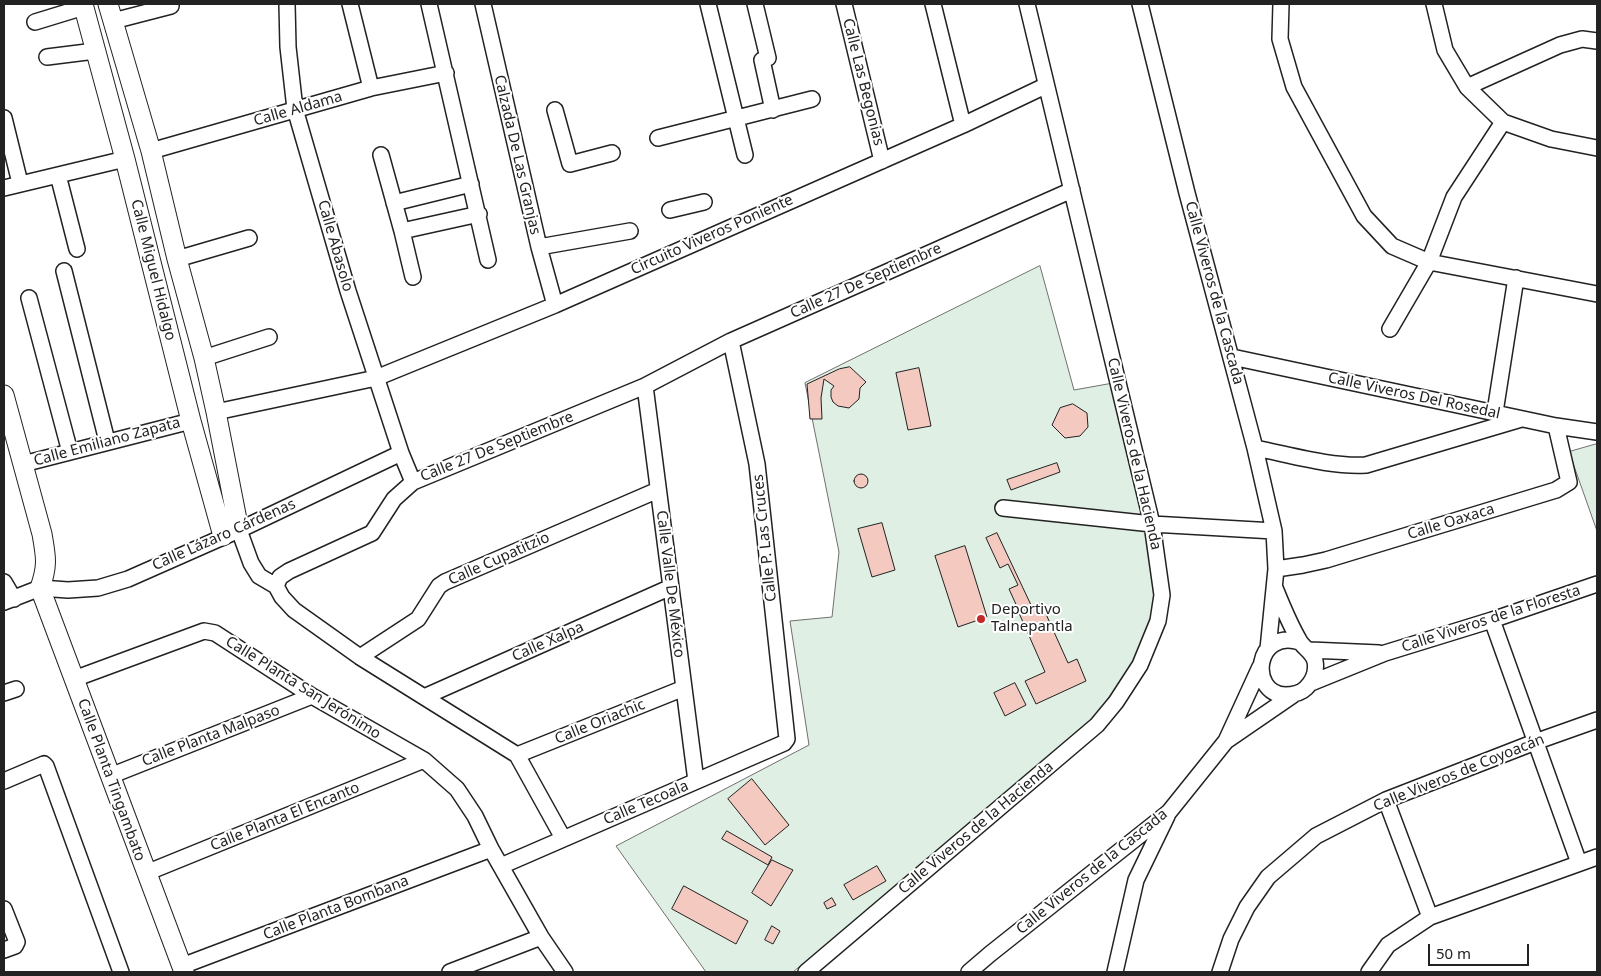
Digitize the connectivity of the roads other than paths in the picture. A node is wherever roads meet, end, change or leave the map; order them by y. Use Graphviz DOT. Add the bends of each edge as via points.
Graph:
graph roads {
  1 [pos="287,4"];
  2 [pos="350,4"];
  3 [pos="483,4"];
  4 [pos="708,4"];
  5 [pos="755,4"];
  6 [pos="844,4"];
  7 [pos="933,4"];
  8 [pos="1027,4"];
  9 [pos="1140,4"];
  10 [pos="1281,4"];
  11 [pos="1435,4"];
  12 [pos="84,5"];
  13 [pos="172,6"];
  14 [pos="430,7"];
  15 [pos="111,12"];
  16 [pos="35,22"];
  17 [pos="1597,41"];
  18 [pos="95,51"];
  19 [pos="47,57"];
  20 [pos="446,73"];
  21 [pos="1045,86"];
  22 [pos="1467,87"];
  23 [pos="371,88"];
  24 [pos="812,99"];
  25 [pos="780,108"];
  26 [pos="295,109"];
  27 [pos="555,110"];
  28 [pos="4,118"];
  29 [pos="737,119"];
  30 [pos="1503,122"];
  31 [pos="963,125"];
  32 [pos="658,138"];
  33 [pos="1597,148"];
  34 [pos="151,151"];
  35 [pos="612,152"];
  36 [pos="380,155"];
  37 [pos="745,155"];
  38 [pos="125,159"];
  39 [pos="882,161"];
  40 [pos="58,175"];
  41 [pos="20,183"];
  42 [pos="471,184"];
  43 [pos="4,188"];
  44 [pos="1072,190"];
  45 [pos="704,202"];
  46 [pos="394,203"];
  47 [pos="670,210"];
  48 [pos="478,214"];
  49 [pos="402,231"];
  50 [pos="630,231"];
  51 [pos="249,238"];
  52 [pos="539,247"];
  53 [pos="77,249"];
  54 [pos="177,259"];
  55 [pos="488,260"];
  56 [pos="1429,262"];
  57 [pos="64,271"];
  58 [pos="413,278"];
  59 [pos="1516,278"];
  60 [pos="1597,294"];
  61 [pos="30,298"];
  62 [pos="554,305"];
  63 [pos="1390,329"];
  64 [pos="269,337"];
  65 [pos="731,341"];
  66 [pos="1232,357"];
  67 [pos="204,358"];
  68 [pos="376,378"];
  69 [pos="645,386"];
  70 [pos="4,395"];
  71 [pos="216,412"];
  72 [pos="1495,412"];
  73 [pos="1522,419"];
  74 [pos="191,421"];
  75 [pos="1556,426"];
  76 [pos="1597,432"];
  77 [pos="106,441"];
  78 [pos="1256,448"];
  79 [pos="70,452"];
  80 [pos="401,453"];
  81 [pos="22,464"];
  82 [pos="413,482"];
  83 [pos="658,490"];
  84 [pos="1003,508"];
  85 [pos="1152,524"];
  86 [pos="1274,531"];
  87 [pos="231,533"];
  88 [pos="1276,568"];
  89 [pos="4,582"];
  90 [pos="1274,584"];
  91 [pos="1597,584"];
  92 [pos="276,586"];
  93 [pos="671,587"];
  94 [pos="40,588"];
  95 [pos="9,601"];
  96 [pos="1492,620"];
  97 [pos="1305,646"];
  98 [pos="1268,648"];
  99 [pos="1385,653"];
  100 [pos="360,657"];
  101 [pos="1260,667"];
  102 [pos="74,679"];
  103 [pos="1311,683"];
  104 [pos="684,688"];
  105 [pos="1293,695"];
  106 [pos="312,696"];
  107 [pos="424,697"];
  108 [pos="1597,720"];
  109 [pos="788,737"];
  110 [pos="1226,741"];
  111 [pos="1535,742"];
  112 [pos="517,755"];
  113 [pos="424,760"];
  114 [pos="110,776"];
  115 [pos="4,781"];
  116 [pos="696,781"];
  117 [pos="1386,800"];
  118 [pos="1169,812"];
  119 [pos="563,838"];
  120 [pos="491,849"];
  121 [pos="1597,857"];
  122 [pos="1579,863"];
  123 [pos="501,866"];
  124 [pos="146,874"];
  125 [pos="4,909"];
  126 [pos="1430,917"];
  127 [pos="541,937"];
  128 [pos="4,950"];
  129 [pos="990,954"];
  130 [pos="183,969"];
  131 [pos="121,972"];
  132 [pos="450,972"];
  133 [pos="565,972"];
  134 [pos="806,972"];
  135 [pos="969,972"];
  136 [pos="990,972"];
  137 [pos="1115,972"];
  138 [pos="1220,972"];
  139 [pos="1369,972"];
  1 -- 26 [label="street, Calle Abasolo"];
  2 -- 23 [label="street"];
  3 -- 52 [label="street, Calzada De Las Granjas"];
  4 -- 29 [label="street"];
  5 -- 25 [label="street" via="765,59"];
  6 -- 39 [label="street, Calle Las Begonias"];
  7 -- 31 [label="street"];
  8 -- 21 [label="street, Calle Viveros de la Hacienda"];
  9 -- 66 [label="street, Calle Viveros de la Cascada"];
  10 -- 56 [label="street" via="1280,39 1294,87 1364,216 1392,246"];
  11 -- 22 [label="street" via="1445,50"];
  12 -- 16 [label="street"];
  12 -- 18 [label="main road, Calle Miguel Hidalgo"];
  13 -- 15 [label="street"];
  14 -- 20 [label="street"];
  15 -- 34 [label="main road, Calle Miguel Hidalgo"];
  17 -- 22 [label="street" via="1582,39 1560,45"];
  18 -- 19 [label="street"];
  18 -- 38 [label="main road, Calle Miguel Hidalgo"];
  20 -- 23 [label="street, Calle Aldama"];
  20 -- 42 [label="street"];
  21 -- 31 [label="street, Circuito Viveros Poniente"];
  21 -- 44 [label="street, Calle Viveros de la Hacienda"];
  22 -- 30 [label="street"];
  23 -- 26 [label="street, Calle Aldama"];
  24 -- 25 [label="street"];
  25 -- 29 [label="street"];
  26 -- 34 [label="street, Calle Aldama"];
  26 -- 68 [label="street, Calle Abasolo"];
  27 -- 35 [label="street" via="570,164"];
  28 -- 41 [label="street"];
  29 -- 32 [label="street"];
  29 -- 37 [label="street"];
  30 -- 33 [label="street" via="1551,139"];
  30 -- 56 [label="street" via="1454,198"];
  31 -- 39 [label="street, Circuito Viveros Poniente"];
  34 -- 54 [label="main road, Calle Miguel Hidalgo"];
  36 -- 46 [label="street"];
  38 -- 40 [label="street"];
  38 -- 74 [label="main road, Calle Miguel Hidalgo"];
  39 -- 62 [label="street, Circuito Viveros Poniente"];
  40 -- 41 [label="street"];
  40 -- 53 [label="street"];
  41 -- 43 [label="street"];
  42 -- 46 [label="street"];
  42 -- 48 [label="street"];
  44 -- 65 [label="street, Calle 27 De Septiembre"];
  44 -- 85 [label="street, Calle Viveros de la Hacienda"];
  45 -- 47 [label="street"];
  46 -- 49 [label="street"];
  48 -- 49 [label="street"];
  48 -- 55 [label="street"];
  49 -- 58 [label="street"];
  50 -- 52 [label="street"];
  51 -- 54 [label="street"];
  52 -- 62 [label="street, Calzada De Las Granjas"];
  54 -- 67 [label="main road, Calle Miguel Hidalgo"];
  56 -- 59 [label="street"];
  56 -- 63 [label="street"];
  57 -- 77 [label="street"];
  59 -- 60 [label="street"];
  59 -- 72 [label="street"];
  61 -- 79 [label="street"];
  62 -- 68 [label="street, Circuito Viveros Poniente"];
  64 -- 67 [label="street"];
  65 -- 69 [label="street, Calle 27 De Septiembre"];
  65 -- 109 [label="street, Calle P. Las Cruces" via="757,464"];
  66 -- 72 [label="street, Calle Viveros Del Rosedal"];
  66 -- 78 [label="street, Calle Viveros de la Cascada"];
  67 -- 71 [label="main road, Calle Miguel Hidalgo"];
  68 -- 71 [label="street"];
  68 -- 80 [label="street, Calle Abasolo"];
  69 -- 82 [label="street, Calle 27 De Septiembre"];
  69 -- 83 [label="street, Calle Valle De México"];
  70 -- 81 [label="main road"];
  71 -- 87 [label="main road, Calle Miguel Hidalgo"];
  72 -- 73 [label="street, Calle Viveros Del Rosedal"];
  73 -- 75 [label="street, Calle Viveros Del Rosedal"];
  73 -- 78 [label="street" via="1366,465 1336,464"];
  74 -- 77 [label="street, Calle Emiliano Zapata"];
  74 -- 87 [label="main road, Calle Miguel Hidalgo"];
  75 -- 76 [label="street, Calle Viveros Del Rosedal"];
  75 -- 88 [label="street, Calle Oaxaca" via="1568,482 1556,490 1326,560"];
  77 -- 79 [label="street, Calle Emiliano Zapata"];
  78 -- 86 [label="street, Calle Viveros de la Cascada"];
  79 -- 81 [label="street, Calle Emiliano Zapata"];
  80 -- 82 [label="street, Calle Abasolo"];
  80 -- 87 [label="street, Calle Lázaro Cárdenas"];
  81 -- 94 [label="main road" via="46,555 46,570"];
  82 -- 92 [label="street, Calle 27 De Septiembre" via="394,499 372,533 289,571 280,577"];
  83 -- 93 [label="street, Calle Valle De México"];
  83 -- 100 [label="street, Calle Cupatitzio" via="446,582 439,586 418,619"];
  84 -- 85 [label="street"];
  85 -- 86 [label="street"];
  85 -- 134 [label="street, Calle Viveros de la Hacienda" via="1162,595 1158,621 1140,665 1116,702 1097,725"];
  86 -- 88 [label="street, Calle Viveros de la Cascada"];
  87 -- 92 [label="street" via="259,576"];
  87 -- 94 [label="street, Calle Lázaro Cárdenas" via="128,579 98,588"];
  88 -- 90 [label="street, Calle Viveros de la Cascada"];
  89 -- 95 [label="street"];
  90 -- 97 [label="street, Calle Viveros de la Cascada" via="1284,611"];
  90 -- 98 [label="street, Calle Viveros de la Cascada"];
  91 -- 96 [label="street, Calle Viveros de la Floresta"];
  92 -- 100 [label="street" via="294,610"];
  93 -- 104 [label="street, Calle Valle De México"];
  93 -- 107 [label="street, Calle Xalpa"];
  94 -- 95 [label="street"];
  94 -- 102 [label="main road, Calle Planta Tingambato"];
  96 -- 99 [label="street, Calle Viveros de la Floresta"];
  96 -- 111 [label="street"];
  97 -- 98 [label="street" via="1293,640 1279,641"];
  97 -- 99 [label="street, Calle Viveros de la Floresta"];
  97 -- 103 [label="street" via="1315,660"];
  98 -- 101 [label="street"];
  99 -- 103 [label="street, Calle Viveros de la Floresta"];
  100 -- 107 [label="street"];
  101 -- 105 [label="street" via="1270,689"];
  101 -- 110 [label="street, Calle Viveros de la Cascada"];
  102 -- 106 [label="street, Calle Planta San Jerónimo" via="204,631 215,633"];
  102 -- 114 [label="main road, Calle Planta Tingambato"];
  103 -- 105 [label="street"];
  104 -- 112 [label="street, Calle Oriachic"];
  104 -- 116 [label="street, Calle Valle De México"];
  105 -- 110 [label="street, Calle Viveros de la Cascada"];
  106 -- 113 [label="street, Calle Planta San Jerónimo"];
  106 -- 114 [label="street, Calle Planta Malpaso"];
  107 -- 112 [label="street"];
  108 -- 111 [label="street, Calle Viveros de Coyoacán"];
  109 -- 116 [label="street, Calle Tecoala" via="784,743"];
  110 -- 118 [label="street, Calle Viveros de la Cascada"];
  111 -- 117 [label="street, Calle Viveros de Coyoacán"];
  111 -- 122 [label="street"];
  112 -- 119 [label="street"];
  113 -- 120 [label="street, Calle Planta San Jerónimo" via="457,790 475,816"];
  113 -- 124 [label="street, Calle Planta El Encanto"];
  114 -- 124 [label="main road, Calle Planta Tingambato"];
  115 -- 131 [label="street" via="44,764"];
  116 -- 119 [label="street, Calle Tecoala"];
  117 -- 126 [label="street"];
  117 -- 138 [label="street, Calle Viveros de Coyoacán" via="1316,836 1268,877 1247,907 1231,939"];
  118 -- 129 [label="street, Calle Viveros de la Cascada"];
  118 -- 137 [label="street" via="1136,880"];
  119 -- 123 [label="street, Calle Tecoala"];
  120 -- 123 [label="street, Calle Planta San Jerónimo"];
  120 -- 130 [label="street, Calle Planta Bombana"];
  121 -- 122 [label="street"];
  122 -- 126 [label="street"];
  123 -- 127 [label="street, Calle Planta San Jerónimo"];
  124 -- 130 [label="main road, Calle Planta Tingambato"];
  125 -- 128 [label="street" via="17,942"];
  126 -- 139 [label="street" via="1388,945"];
  127 -- 132 [label="street"];
  127 -- 133 [label="street, Calle Planta San Jerónimo"];
  129 -- 135 [label="street, Calle Viveros de la Cascada"];
  129 -- 136 [label="street"];
}
